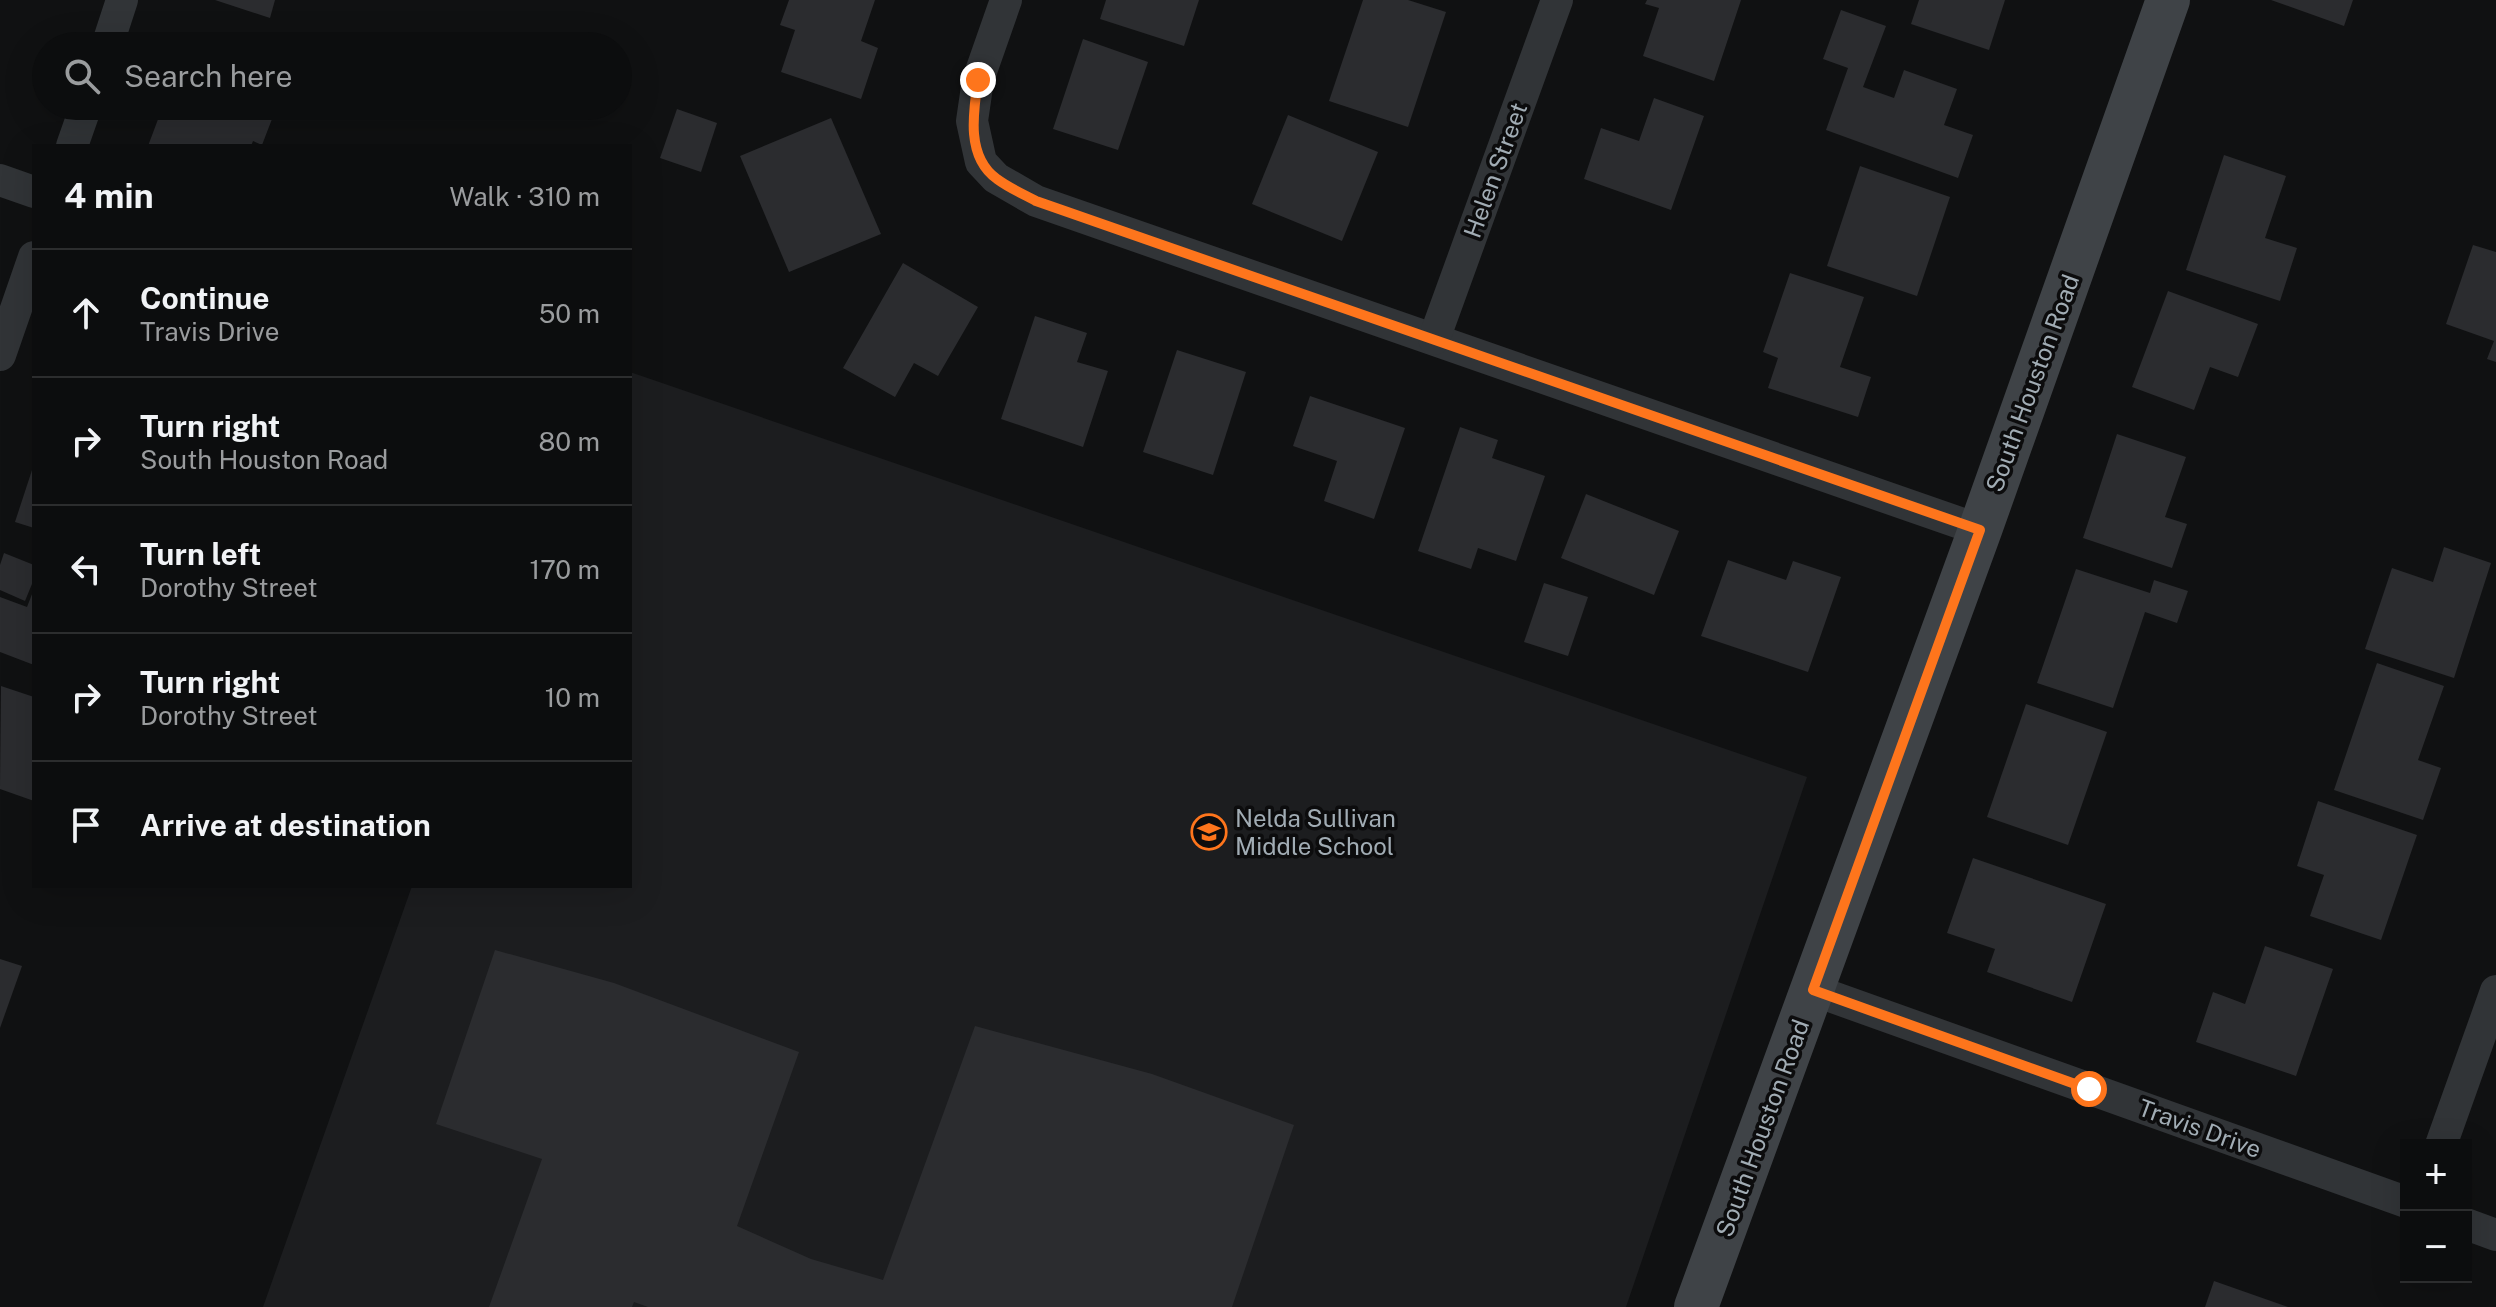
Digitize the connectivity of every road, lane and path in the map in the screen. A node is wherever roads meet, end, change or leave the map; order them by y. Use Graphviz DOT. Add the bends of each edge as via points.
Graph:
graph roads {
  1 [pos="122,0"];
  2 [pos="1006,0"];
  3 [pos="1557,0"];
  4 [pos="2168,0"];
  5 [pos="112,32"];
  6 [pos="81,120"];
  7 [pos="73,144"];
  8 [pos="0,180"];
  9 [pos="32,191"];
  10 [pos="32,263"];
  11 [pos="1434,339"];
  12 [pos="0,355"];
  13 [pos="1980,530"];
  14 [pos="1813,990"];
  15 [pos="2496,991"];
  16 [pos="2443,1139"];
  17 [pos="2400,1200"];
  18 [pos="2472,1226"];
  19 [pos="2496,1235"];
  20 [pos="1696,1307"];
  1 -- 5 [label="street"];
  2 -- 11 [label="street" via="978,80 972,121 981,162 996,178 1036,201"];
  3 -- 11 [label="street, Helen Street"];
  4 -- 13 [label="street, South Houston Road"];
  6 -- 7 [label="street"];
  8 -- 9 [label="street"];
  10 -- 12 [label="street"];
  11 -- 13 [label="street"];
  13 -- 14 [label="street, South Houston Road"];
  14 -- 17 [label="street, Travis Drive"];
  14 -- 20 [label="street, South Houston Road"];
  15 -- 16 [label="street"];
  18 -- 19 [label="street"];
}
